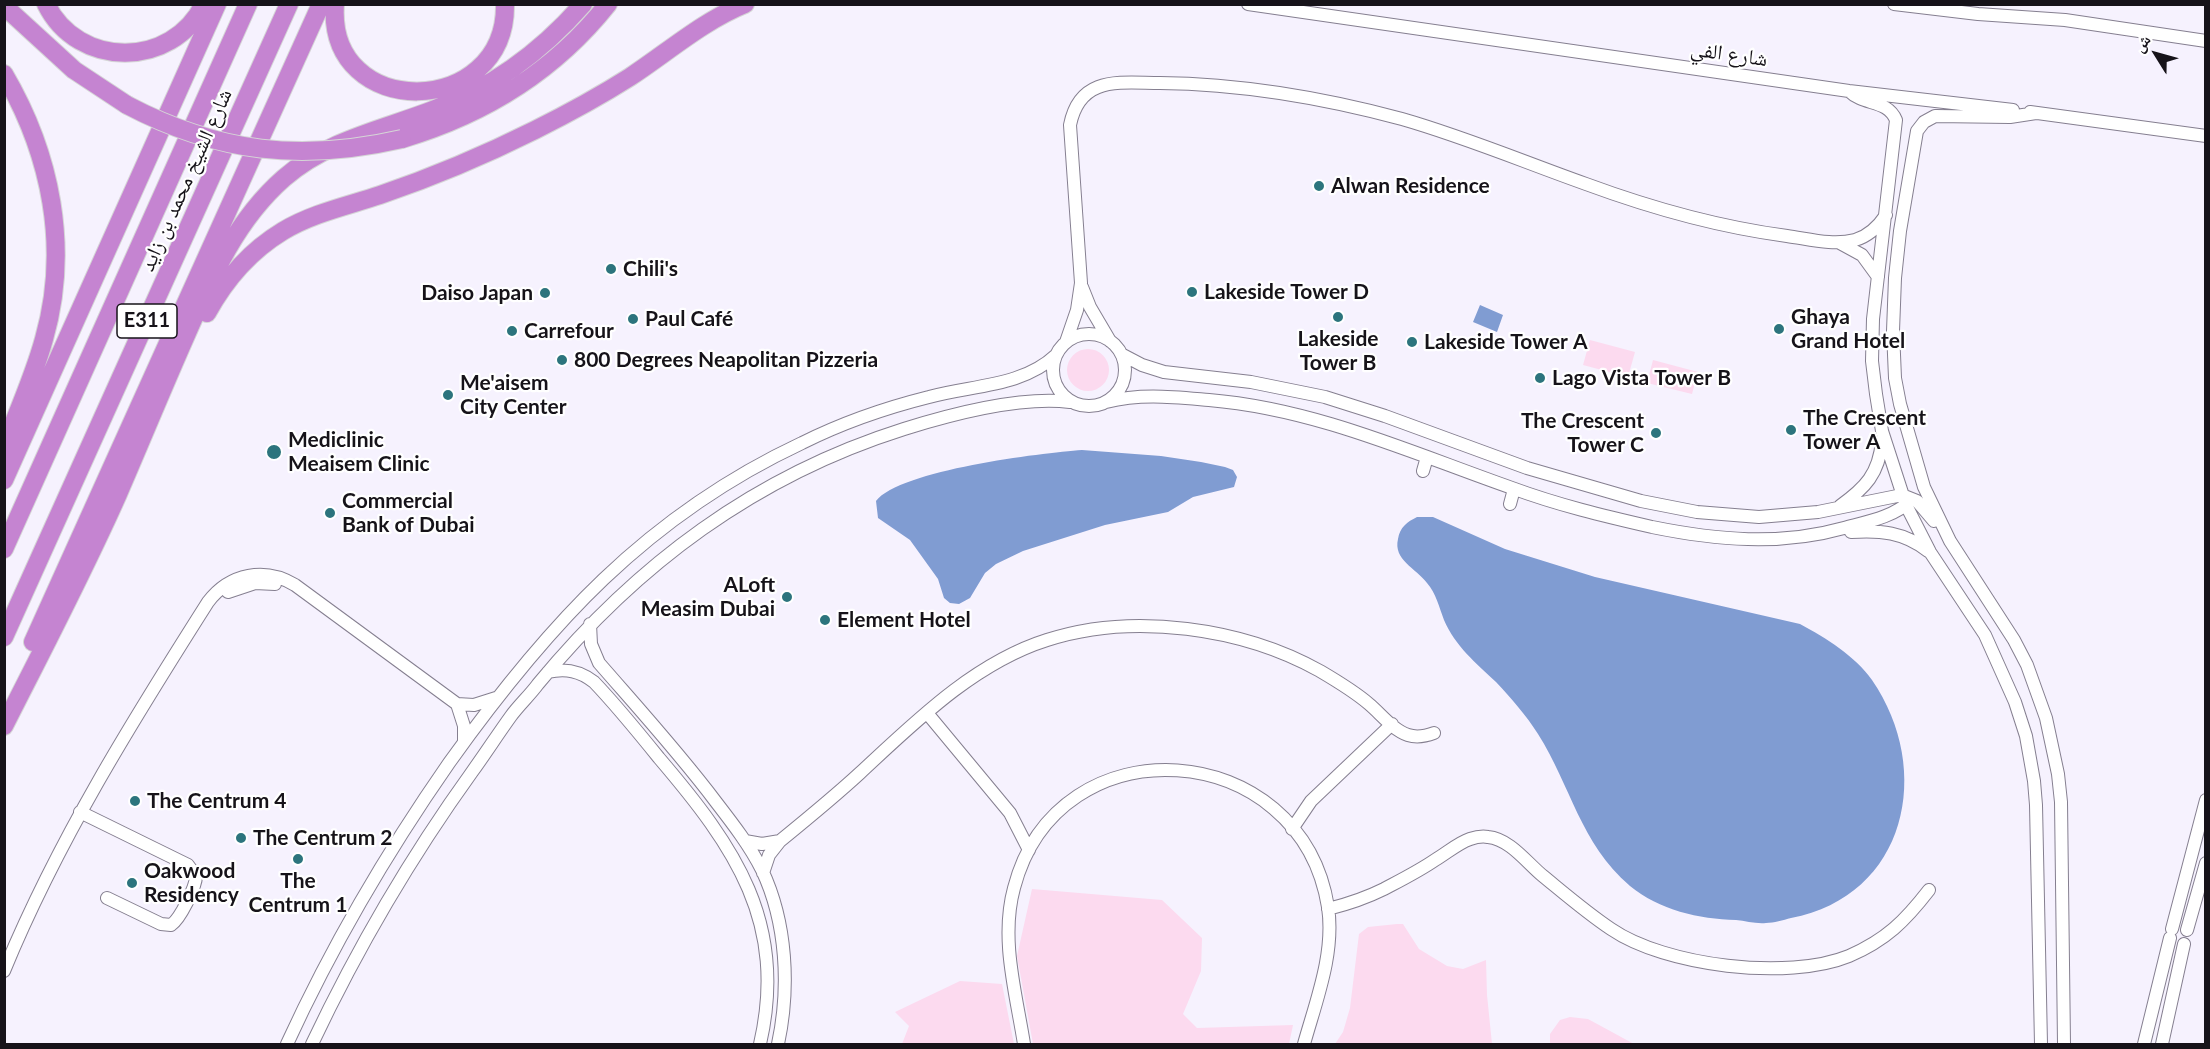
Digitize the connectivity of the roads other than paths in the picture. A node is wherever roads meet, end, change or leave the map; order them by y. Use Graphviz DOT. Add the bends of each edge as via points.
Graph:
graph roads {
  1 [pos="46,4"];
  2 [pos="204,4"];
  3 [pos="217,4"];
  4 [pos="248,4"];
  5 [pos="289,4"];
  6 [pos="321,4"];
  7 [pos="335,4"];
  8 [pos="505,4"];
  9 [pos="583,4"];
  10 [pos="608,4"];
  11 [pos="745,4"];
  12 [pos="1248,4"];
  13 [pos="1894,4"];
  14 [pos="1965,4"];
  15 [pos="4,6"];
  16 [pos="2000,16"];
  17 [pos="2205,41"];
  18 [pos="4,74"];
  19 [pos="1849,91"];
  20 [pos="2036,113"];
  21 [pos="2205,136"];
  22 [pos="1886,215"];
  23 [pos="1839,242"];
  24 [pos="1878,277"];
  25 [pos="1081,283"];
  26 [pos="1110,341"];
  27 [pos="1066,342"];
  28 [pos="1121,354"];
  29 [pos="1056,355"];
  30 [pos="168,376"];
  31 [pos="1070,402"];
  32 [pos="1106,402"];
  33 [pos="1882,431"];
  34 [pos="4,447"];
  35 [pos="1427,457"];
  36 [pos="1917,466"];
  37 [pos="1423,471"];
  38 [pos="4,480"];
  39 [pos="1514,489"];
  40 [pos="1907,499"];
  41 [pos="1510,504"];
  42 [pos="1836,509"];
  43 [pos="1823,533"];
  44 [pos="1950,540"];
  45 [pos="4,549"];
  46 [pos="1930,552"];
  47 [pos="590,624"];
  48 [pos="4,637"];
  49 [pos="548,672"];
  50 [pos="497,697"];
  51 [pos="457,704"];
  52 [pos="927,713"];
  53 [pos="4,714"];
  54 [pos="1392,724"];
  55 [pos="4,726"];
  56 [pos="1434,732"];
  57 [pos="464,742"];
  58 [pos="2205,800"];
  59 [pos="1311,801"];
  60 [pos="80,812"];
  61 [pos="1010,813"];
  62 [pos="1278,814"];
  63 [pos="1292,829"];
  64 [pos="1039,834"];
  65 [pos="745,840"];
  66 [pos="780,841"];
  67 [pos="1029,850"];
  68 [pos="2205,863"];
  69 [pos="763,873"];
  70 [pos="1929,890"];
  71 [pos="107,898"];
  72 [pos="1328,909"];
  73 [pos="2063,920"];
  74 [pos="2077,920"];
  75 [pos="2187,930"];
  76 [pos="2171,934"];
  77 [pos="2184,944"];
  78 [pos="4,971"];
  79 [pos="287,1044"];
  80 [pos="312,1044"];
  81 [pos="760,1044"];
  82 [pos="778,1044"];
  83 [pos="1024,1044"];
  84 [pos="1304,1044"];
  85 [pos="2041,1044"];
  86 [pos="2064,1044"];
  87 [pos="2144,1044"];
  88 [pos="2162,1044"];
  1 -- 2 [label="highway" via="60,25 76,39 94,48 125,54 174,39 190,26"];
  3 -- 38 [label="highway"];
  4 -- 45 [label="highway, شارع الشيخ محمد بن زايد / E311"];
  5 -- 48 [label="highway, شارع الشيخ محمد بن زايد / E311"];
  6 -- 53 [label="highway" via="80,536"];
  7 -- 8 [label="highway" via="339,40 355,66 378,84 416,93 456,84 481,65 498,39"];
  9 -- 30 [label="highway" via="544,44 494,80 434,110 340,142 285,178 258,203 227,248"];
  10 -- 15 [label="highway, bridge" via="568,48 519,86 464,117 402,139 330,151 270,151 234,146 165,124 127,105 74,70"];
  11 -- 30 [label="highway" via="599,95 538,128 444,171 312,216 282,232 231,275"];
  12 -- 19 [label="street, شارع الفي"];
  13 -- 16 [label="street"];
  14 -- 16 [label="street"];
  16 -- 17 [label="street" via="2065,20"];
  18 -- 34 [label="highway" via="39,148 56,241 53,297 45,337"];
  19 -- 20 [label="street, شارع الفي"];
  19 -- 22 [label="street" via="1862,100 1886,106 1896,120"];
  20 -- 21 [label="street, شارع الفي"];
  20 -- 36 [label="street" via="2010,117 1935,116 1917,131 1898,243 1893,331 1895,378"];
  22 -- 23 [label="street" via="1863,237"];
  22 -- 24 [label="street"];
  23 -- 24 [label="street" via="1862,255"];
  23 -- 25 [label="street" via="1769,234 1661,208 1462,137 1369,111 1238,88 1099,80 1072,96 1066,116 1071,136"];
  24 -- 33 [label="street" via="1872,340"];
  25 -- 26 [label="street"];
  25 -- 27 [label="street"];
  26 -- 27 [label="street" via="1083,334"];
  26 -- 28 [label="street"];
  27 -- 29 [label="street"];
  28 -- 32 [label="street" via="1121,386"];
  28 -- 42 [label="street" via="1164,372 1251,382 1416,421 1623,496 1696,512 1759,517"];
  29 -- 31 [label="street" via="1056,386"];
  29 -- 50 [label="street" via="1028,375 931,396 850,422 783,452 726,484 621,562 559,623"];
  30 -- 55 [label="highway" via="96,543"];
  31 -- 32 [label="street" via="1088,407"];
  31 -- 47 [label="street" via="1036,401 940,419 817,462 753,495 693,535 636,580"];
  32 -- 35 [label="street" via="1159,396 1272,408 1330,423"];
  33 -- 40 [label="street"];
  33 -- 42 [label="street" via="1881,453 1868,483"];
  35 -- 37 [label="street"];
  35 -- 39 [label="street"];
  36 -- 40 [label="street" via="1917,484"];
  36 -- 44 [label="street"];
  39 -- 41 [label="street"];
  39 -- 43 [label="street" via="1625,521 1721,538 1762,540"];
  40 -- 42 [label="street"];
  40 -- 43 [label="street" via="1885,516"];
  40 -- 44 [label="street" via="1921,505"];
  40 -- 46 [label="street"];
  43 -- 46 [label="street" via="1892,532"];
  44 -- 73 [label="street" via="2009,632 2037,691 2053,746 2068,830"];
  46 -- 85 [label="street" via="1985,635 2026,736 2036,805"];
  47 -- 49 [label="street"];
  47 -- 65 [label="street" via="591,644 599,663 680,756"];
  49 -- 80 [label="street" via="513,714 428,836 350,967"];
  49 -- 81 [label="street" via="577,672 594,682 695,801 738,867 758,913 766,948 768,999"];
  50 -- 51 [label="street" via="482,703"];
  50 -- 57 [label="street"];
  51 -- 57 [label="street"];
  51 -- 60 [label="street" via="296,585 259,574 243,577 230,582 208,602"];
  52 -- 54 [label="street" via="984,671 1046,640 1092,630 1143,626 1200,630 1272,649 1347,687"];
  52 -- 61 [label="street"];
  52 -- 66 [label="street"];
  54 -- 56 [label="street" via="1415,737"];
  54 -- 59 [label="street"];
  57 -- 79 [label="street" via="346,927"];
  58 -- 76 [label="street"];
  59 -- 62 [label="street"];
  59 -- 63 [label="street"];
  60 -- 71 [label="street" via="195,871 195,884 171,925"];
  60 -- 78 [label="street"];
  61 -- 64 [label="street"];
  61 -- 67 [label="street"];
  62 -- 63 [label="street"];
  62 -- 64 [label="street" via="1226,780 1188,770 1148,770 1091,789 1061,810"];
  63 -- 72 [label="street" via="1311,856"];
  64 -- 67 [label="street"];
  65 -- 66 [label="street" via="762,844"];
  65 -- 69 [label="street"];
  66 -- 69 [label="street" via="769,855"];
  67 -- 83 [label="street" via="1013,888 1008,924"];
  68 -- 75 [label="street"];
  69 -- 82 [label="street" via="777,915 784,962 784,1005"];
  70 -- 72 [label="street" via="1906,919 1863,949 1832,962 1774,968 1702,962 1612,931 1505,842 1486,836 1468,840 1381,891"];
  72 -- 84 [label="street" via="1328,954"];
  73 -- 74 [label="street"];
  73 -- 86 [label="street"];
  75 -- 76 [label="street" via="2181,926"];
  75 -- 77 [label="street"];
  76 -- 77 [label="street" via="2174,944"];
  76 -- 87 [label="street"];
  77 -- 88 [label="street"];
}
